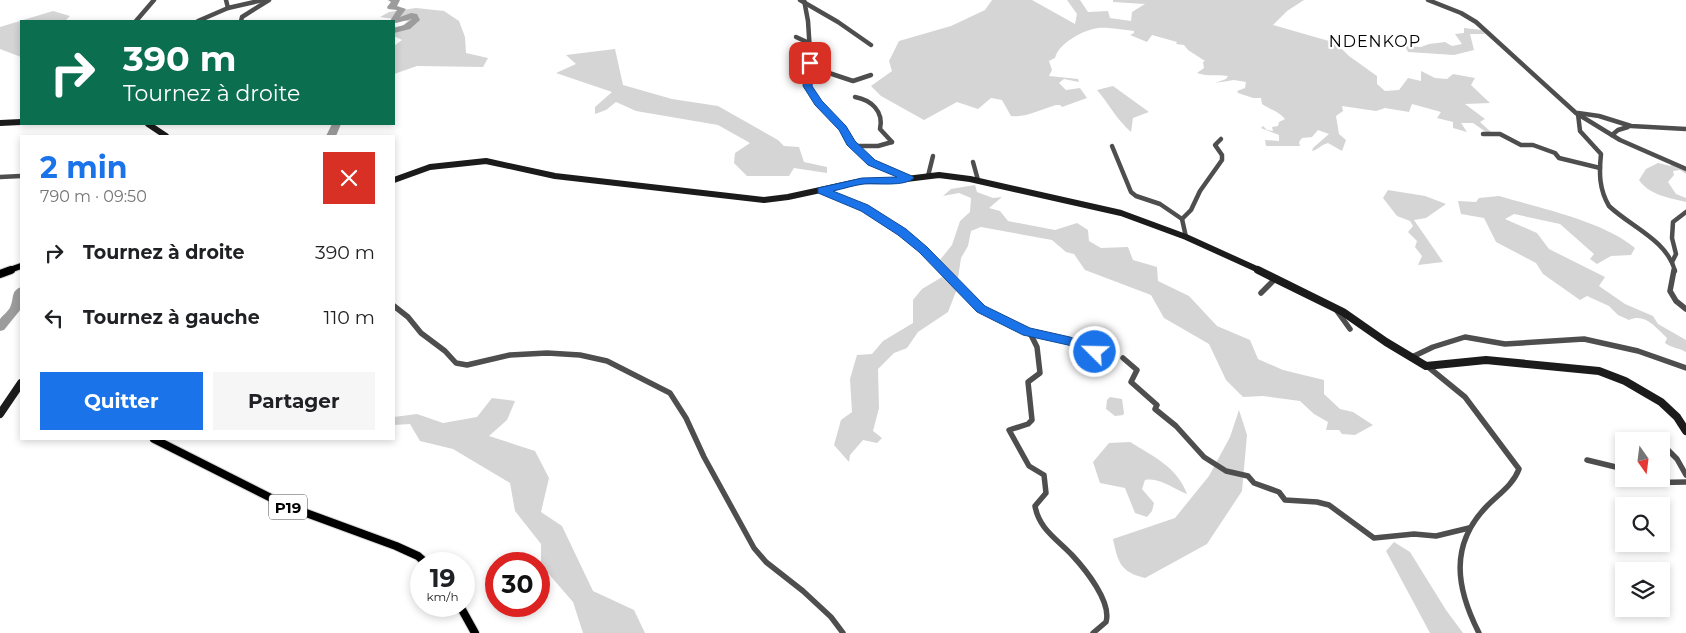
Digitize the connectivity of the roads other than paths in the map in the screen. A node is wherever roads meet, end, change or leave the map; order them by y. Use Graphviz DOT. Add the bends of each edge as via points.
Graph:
graph roads {
  1 [pos="154,0"];
  2 [pos="226,0"];
  3 [pos="263,0"];
  4 [pos="269,0"];
  5 [pos="1428,0"];
  6 [pos="803,1"];
  7 [pos="228,8"];
  8 [pos="137,20"];
  9 [pos="200,20"];
  10 [pos="241,20"];
  11 [pos="796,37"];
  12 [pos="809,43"];
  13 [pos="872,45"];
  14 [pos="810,63"];
  15 [pos="871,75"];
  16 [pos="854,97"];
  17 [pos="1577,114"];
  18 [pos="20,122"];
  19 [pos="0,123"];
  20 [pos="150,125"];
  21 [pos="1631,126"];
  22 [pos="1686,129"];
  23 [pos="1483,134"];
  24 [pos="164,135"];
  25 [pos="1612,135"];
  26 [pos="1220,139"];
  27 [pos="856,146"];
  28 [pos="1112,146"];
  29 [pos="933,156"];
  30 [pos="973,162"];
  31 [pos="1600,168"];
  32 [pos="1686,169"];
  33 [pos="20,176"];
  34 [pos="928,176"];
  35 [pos="0,177"];
  36 [pos="909,178"];
  37 [pos="395,180"];
  38 [pos="978,180"];
  39 [pos="822,190"];
  40 [pos="1686,212"];
  41 [pos="1182,219"];
  42 [pos="1186,237"];
  43 [pos="1672,262"];
  44 [pos="20,266"];
  45 [pos="0,274"];
  46 [pos="1276,278"];
  47 [pos="1261,292"];
  48 [pos="395,307"];
  49 [pos="1334,307"];
  50 [pos="1686,309"];
  51 [pos="1350,329"];
  52 [pos="1030,333"];
  53 [pos="1109,350"];
  54 [pos="1123,358"];
  55 [pos="1411,358"];
  56 [pos="1426,366"];
  57 [pos="1686,368"];
  58 [pos="20,384"];
  59 [pos="0,414"];
  60 [pos="1686,431"];
  61 [pos="156,440"];
  62 [pos="1670,452"];
  63 [pos="1587,460"];
  64 [pos="1615,467"];
  65 [pos="1686,475"];
  66 [pos="1670,482"];
  67 [pos="1686,482"];
  68 [pos="1469,528"];
  69 [pos="410,552"];
  70 [pos="466,617"];
  71 [pos="475,633"];
  72 [pos="843,633"];
  73 [pos="1094,633"];
  74 [pos="1479,633"];
  1 -- 8 [label="street"];
  2 -- 7 [label="street"];
  3 -- 7 [label="street"];
  4 -- 10 [label="street" via="242,16"];
  5 -- 17 [label="street" via="1476,22"];
  6 -- 12 [label="street"];
  6 -- 13 [label="street"];
  7 -- 9 [label="street"];
  11 -- 12 [label="street"];
  12 -- 14 [label="street"];
  14 -- 15 [label="street" via="853,81"];
  14 -- 27 [label="street" via="808,86 818,103"];
  16 -- 27 [label="street" via="868,100 879,111 880,129 892,142"];
  17 -- 21 [label="street" via="1594,115"];
  17 -- 25 [label="street"];
  17 -- 31 [label="street" via="1580,131 1601,154"];
  18 -- 19 [label="street"];
  20 -- 24 [label="street"];
  21 -- 22 [label="street"];
  21 -- 25 [label="street"];
  23 -- 31 [label="street" via="1500,134 1521,145 1533,145 1555,153 1559,158"];
  25 -- 32 [label="street"];
  26 -- 41 [label="street" via="1216,148 1222,160"];
  27 -- 36 [label="street" via="871,162"];
  28 -- 41 [label="street" via="1133,195 1160,204"];
  29 -- 34 [label="street"];
  30 -- 38 [label="street"];
  31 -- 43 [label="street" via="1604,199 1662,248"];
  33 -- 35 [label="street"];
  34 -- 36 [label="street"];
  34 -- 38 [label="street"];
  36 -- 39 [label="street" via="862,181"];
  37 -- 39 [label="street" via="430,167 486,161 555,176 755,200"];
  38 -- 42 [label="street" via="1121,213"];
  39 -- 52 [label="street" via="877,215 923,250 981,309"];
  40 -- 43 [label="street" via="1672,223 1676,254"];
  41 -- 42 [label="street"];
  42 -- 46 [label="street"];
  43 -- 50 [label="street" via="1675,274 1670,291"];
  44 -- 45 [label="main road"];
  46 -- 47 [label="street"];
  46 -- 49 [label="street"];
  48 -- 72 [label="street" via="456,363 466,365 510,355 580,355 607,361 670,392 754,548 831,617"];
  49 -- 51 [label="street"];
  49 -- 55 [label="street"];
  52 -- 53 [label="street" via="1070,341 1095,352"];
  52 -- 73 [label="street" via="1038,349 1040,373 1028,384 1032,420 1009,430 1029,466 1044,475 1046,493 1035,506 1037,517 1046,532 1072,556 1106,605 1108,619"];
  54 -- 68 [label="street" via="1137,370 1131,382 1157,405 1156,409 1165,419 1176,426 1204,457 1226,471 1248,476 1254,483 1279,492 1285,500 1329,505 1374,538 1414,534 1436,536"];
  55 -- 56 [label="street"];
  55 -- 57 [label="street" via="1465,336 1506,344 1584,340 1638,352"];
  56 -- 60 [label="street" via="1486,360 1599,371 1625,381 1661,402 1677,416"];
  56 -- 68 [label="street" via="1465,397 1519,468 1510,484"];
  58 -- 59 [label="street"];
  61 -- 69 [label="main road, P19" via="287,506"];
  62 -- 65 [label="street"];
  63 -- 64 [label="street"];
  66 -- 67 [label="street"];
  68 -- 74 [label="street" via="1461,547 1463,583"];
  70 -- 71 [label="main road"];
}
